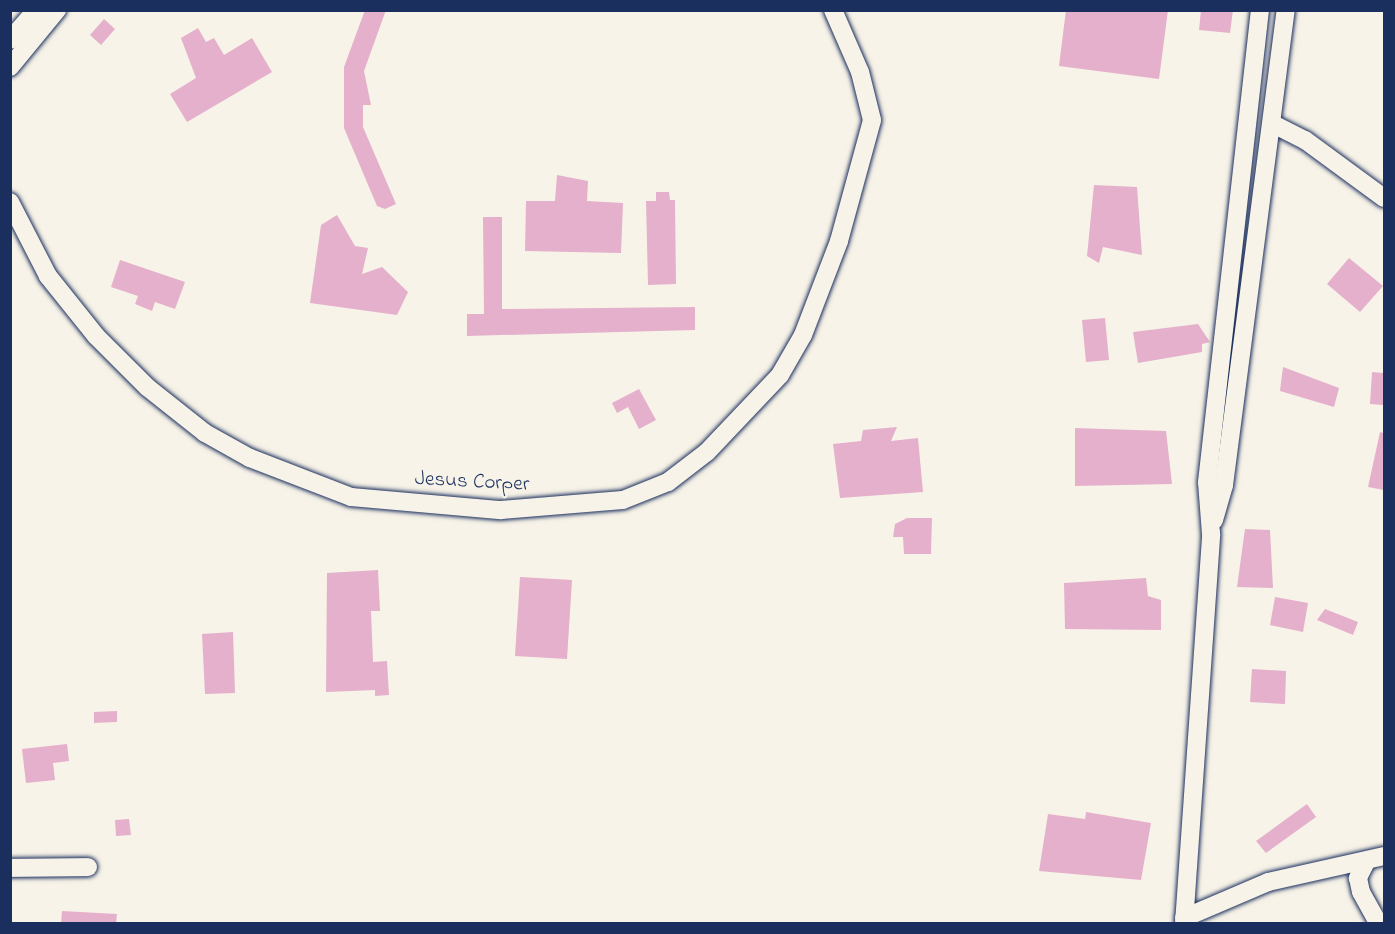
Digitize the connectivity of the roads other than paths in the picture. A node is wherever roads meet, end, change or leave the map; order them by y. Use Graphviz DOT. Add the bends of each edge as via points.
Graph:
graph roads {
  1 [pos="36,10"];
  2 [pos="57,10"];
  3 [pos="833,10"];
  4 [pos="1260,10"];
  5 [pos="1286,10"];
  6 [pos="10,40"];
  7 [pos="10,67"];
  8 [pos="1273,124"];
  9 [pos="1384,198"];
  10 [pos="10,202"];
  11 [pos="1211,534"];
  12 [pos="1384,856"];
  13 [pos="1365,864"];
  14 [pos="88,867"];
  15 [pos="10,868"];
  16 [pos="1184,921"];
  17 [pos="1379,924"];
  1 -- 6 [label="street"];
  2 -- 7 [label="street"];
  3 -- 10 [label="street, Jesus Corper" via="869,102 871,127 839,241 803,335 780,375 706,452 668,482 624,500 579,508 501,510 351,497 249,458 205,433 155,393 96,336 48,276"];
  4 -- 11 [label="street" via="1207,482"];
  5 -- 8 [label="street"];
  8 -- 9 [label="street" via="1305,140"];
  8 -- 11 [label="street" via="1224,485"];
  11 -- 16 [label="street"];
  12 -- 13 [label="street"];
  13 -- 16 [label="street" via="1269,882"];
  13 -- 17 [label="street" via="1358,878 1361,892"];
  14 -- 15 [label="street"];
}
